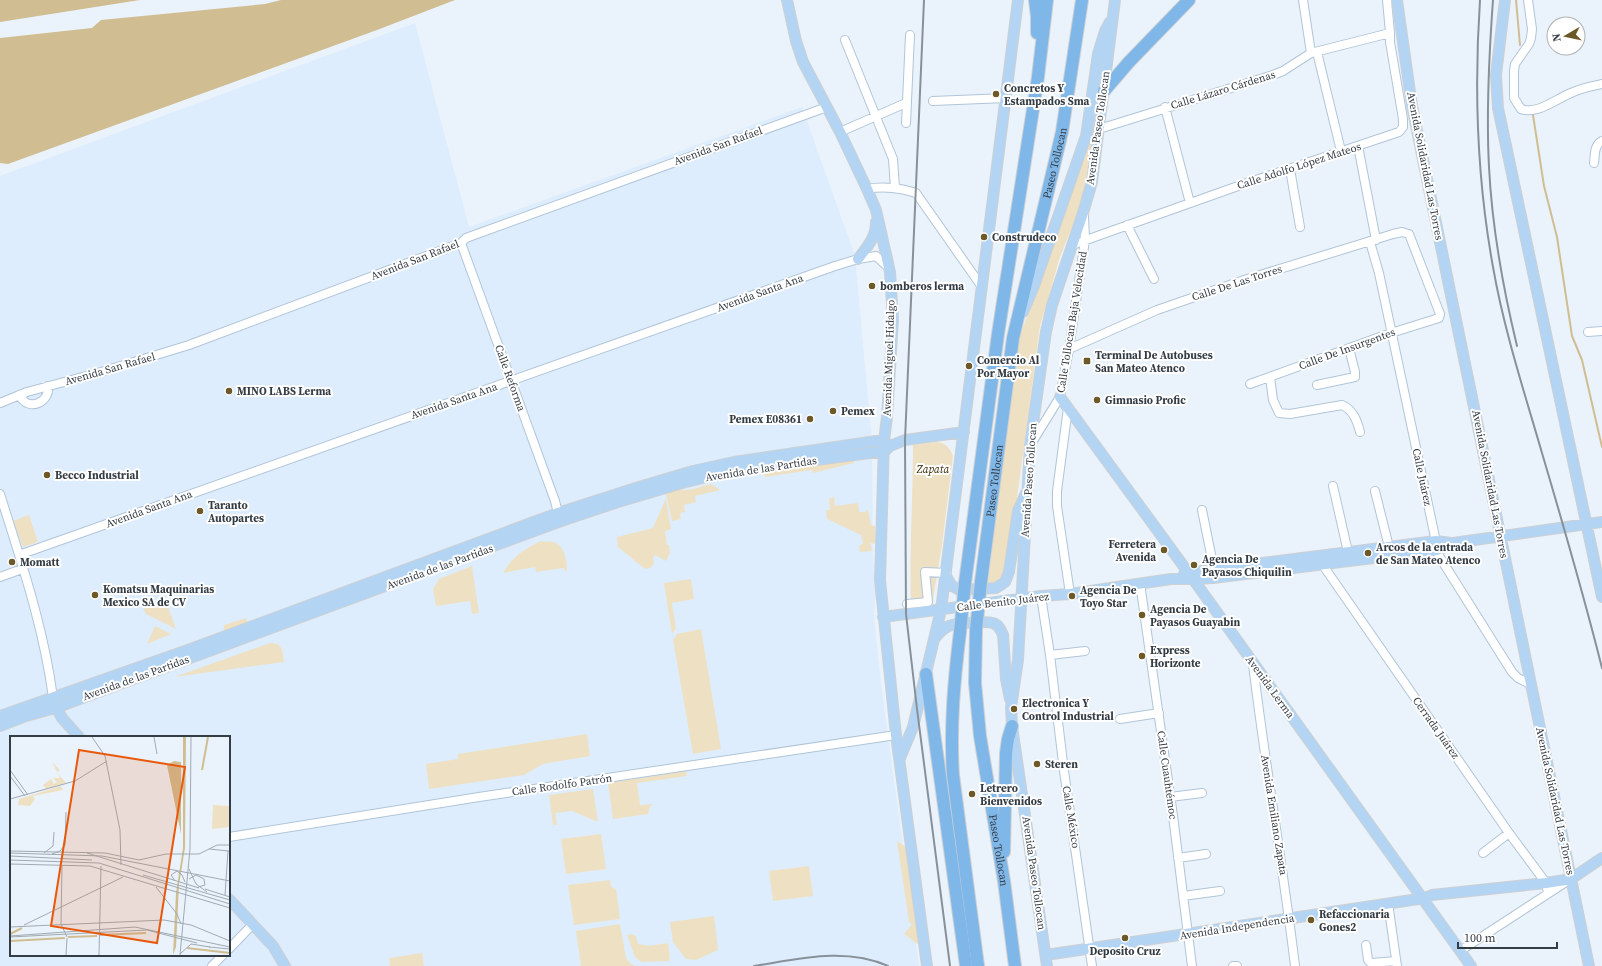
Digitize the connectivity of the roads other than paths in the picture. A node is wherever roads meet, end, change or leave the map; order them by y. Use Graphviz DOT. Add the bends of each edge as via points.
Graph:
graph roads {
  1 [pos="787,0"];
  2 [pos="1018,0"];
  3 [pos="1034,0"];
  4 [pos="1047,0"];
  5 [pos="1082,0"];
  6 [pos="1115,0"];
  7 [pos="1189,0"];
  8 [pos="1302,0"];
  9 [pos="1387,0"];
  10 [pos="1397,0"];
  11 [pos="1504,0"];
  12 [pos="1528,0"];
  13 [pos="1113,17"];
  14 [pos="1390,32"];
  15 [pos="910,35"];
  16 [pos="845,40"];
  17 [pos="1314,52"];
  18 [pos="1038,77"];
  19 [pos="1602,84"];
  20 [pos="1104,91"];
  21 [pos="1006,98"];
  22 [pos="933,101"];
  23 [pos="906,103"];
  24 [pos="827,107"];
  25 [pos="1165,107"];
  26 [pos="875,117"];
  27 [pos="906,123"];
  28 [pos="1099,129"];
  29 [pos="840,132"];
  30 [pos="1602,141"];
  31 [pos="1358,146"];
  32 [pos="1340,151"];
  33 [pos="1594,163"];
  34 [pos="1290,169"];
  35 [pos="895,188"];
  36 [pos="867,189"];
  37 [pos="1190,203"];
  38 [pos="876,210"];
  39 [pos="1083,213"];
  40 [pos="1127,225"];
  41 [pos="1300,227"];
  42 [pos="1085,240"];
  43 [pos="1373,241"];
  44 [pos="461,243"];
  45 [pos="1072,245"];
  46 [pos="858,259"];
  47 [pos="888,267"];
  48 [pos="1154,279"];
  49 [pos="982,287"];
  50 [pos="1440,314"];
  51 [pos="1602,331"];
  52 [pos="1588,332"];
  53 [pos="1391,333"];
  54 [pos="1013,338"];
  55 [pos="1349,348"];
  56 [pos="1069,349"];
  57 [pos="1270,377"];
  58 [pos="512,381"];
  59 [pos="1250,384"];
  60 [pos="1317,385"];
  61 [pos="48,386"];
  62 [pos="19,395"];
  63 [pos="1060,397"];
  64 [pos="0,403"];
  65 [pos="1068,408"];
  66 [pos="964,432"];
  67 [pos="1360,432"];
  68 [pos="886,446"];
  69 [pos="1030,446"];
  70 [pos="1332,486"];
  71 [pos="1028,489"];
  72 [pos="1375,491"];
  73 [pos="0,494"];
  74 [pos="1202,510"];
  75 [pos="558,514"];
  76 [pos="1602,522"];
  77 [pos="1588,524"];
  78 [pos="1500,536"];
  79 [pos="1437,545"];
  80 [pos="1389,547"];
  81 [pos="1348,552"];
  82 [pos="1375,554"];
  83 [pos="19,556"];
  84 [pos="1322,564"];
  85 [pos="22,569"];
  86 [pos="1214,569"];
  87 [pos="946,575"];
  88 [pos="1190,576"];
  89 [pos="0,577"];
  90 [pos="1140,583"];
  91 [pos="1070,594"];
  92 [pos="1041,596"];
  93 [pos="1602,597"];
  94 [pos="1021,599"];
  95 [pos="907,604"];
  96 [pos="941,610"];
  97 [pos="883,617"];
  98 [pos="935,638"];
  99 [pos="1085,651"];
  100 [pos="1050,655"];
  101 [pos="1253,664"];
  102 [pos="926,674"];
  103 [pos="1530,684"];
  104 [pos="54,703"];
  105 [pos="1011,707"];
  106 [pos="1158,713"];
  107 [pos="0,716"];
  108 [pos="1120,719"];
  109 [pos="0,726"];
  110 [pos="1012,726"];
  111 [pos="896,735"];
  112 [pos="78,736"];
  113 [pos="900,758"];
  114 [pos="1202,793"];
  115 [pos="1170,797"];
  116 [pos="1509,833"];
  117 [pos="230,837"];
  118 [pos="1483,853"];
  119 [pos="1206,854"];
  120 [pos="1178,858"];
  121 [pos="1602,858"];
  122 [pos="1571,879"];
  123 [pos="1004,881"];
  124 [pos="1547,888"];
  125 [pos="1220,891"];
  126 [pos="1183,896"];
  127 [pos="1426,897"];
  128 [pos="230,900"];
  129 [pos="1388,903"];
  130 [pos="1290,918"];
  131 [pos="252,925"];
  132 [pos="1188,935"];
  133 [pos="1366,945"];
  134 [pos="230,948"];
  135 [pos="1089,949"];
  136 [pos="1464,949"];
  137 [pos="1046,955"];
  138 [pos="222,956"];
  139 [pos="1396,964"];
  140 [pos="212,966"];
  141 [pos="285,966"];
  142 [pos="927,966"];
  143 [pos="966,966"];
  144 [pos="978,966"];
  145 [pos="1015,966"];
  146 [pos="1047,966"];
  147 [pos="1092,966"];
  148 [pos="1192,966"];
  149 [pos="1233,966"];
  150 [pos="1237,966"];
  151 [pos="1295,966"];
  152 [pos="1471,966"];
  153 [pos="1589,966"];
  1 -- 24 [label="main road, Avenida Miguel Hidalgo" via="803,62"];
  2 -- 21 [label="main road"];
  3 -- 18 [label="highway" via="1037,17"];
  4 -- 18 [label="highway, Paseo Tollocan"];
  5 -- 54 [label="highway, Paseo Tollocan" via="1062,132"];
  6 -- 13 [label="main road, Avenida Paseo Tollocan"];
  7 -- 20 [label="highway"];
  8 -- 17 [label="street"];
  9 -- 14 [label="street, Calle Adolfo López Mateos"];
  10 -- 78 [label="main road, Avenida Solidaridad Las Torres" via="1412,106"];
  11 -- 77 [label="main road" via="1496,75 1498,108"];
  12 -- 19 [label="street" via="1531,38 1515,64 1514,71 1514,98 1521,109 1530,111 1543,107 1572,92"];
  13 -- 20 [label="main road, Avenida Paseo Tollocan"];
  13 -- 54 [label="main road" via="1100,44 1084,142 1034,286"];
  14 -- 17 [label="street, Calle Lázaro Cárdenas"];
  14 -- 31 [label="street, Calle Adolfo López Mateos" via="1403,127 1399,132"];
  15 -- 23 [label="street"];
  16 -- 26 [label="street"];
  17 -- 25 [label="street, Calle Lázaro Cárdenas" via="1273,75"];
  17 -- 32 [label="street"];
  18 -- 144 [label="highway, Paseo Tollocan, bridge" via="998,334 965,583 952,715 953,775"];
  20 -- 28 [label="main road, Avenida Paseo Tollocan"];
  21 -- 22 [label="street"];
  21 -- 49 [label="main road"];
  23 -- 26 [label="street"];
  23 -- 27 [label="street"];
  24 -- 29 [label="main road, Avenida Miguel Hidalgo"];
  24 -- 44 [label="street, Avenida San Rafael" via="466,238"];
  25 -- 28 [label="street, Calle Lázaro Cárdenas"];
  25 -- 37 [label="street"];
  26 -- 29 [label="street"];
  26 -- 35 [label="street" via="893,159"];
  28 -- 39 [label="main road, Avenida Paseo Tollocan" via="1092,182"];
  29 -- 36 [label="main road, Avenida Miguel Hidalgo"];
  30 -- 33 [label="street" via="1595,149"];
  31 -- 32 [label="street, Calle Adolfo López Mateos"];
  31 -- 43 [label="street, Calle Juárez"];
  32 -- 34 [label="street, Calle Adolfo López Mateos"];
  34 -- 37 [label="street, Calle Adolfo López Mateos"];
  34 -- 41 [label="street"];
  35 -- 36 [label="street"];
  35 -- 49 [label="street" via="916,194"];
  36 -- 38 [label="main road, Avenida Miguel Hidalgo"];
  37 -- 40 [label="street, Calle Adolfo López Mateos"];
  38 -- 46 [label="main road" via="876,230"];
  38 -- 47 [label="main road, Avenida Miguel Hidalgo"];
  39 -- 42 [label="street, Calle Tollocan Baja Velocidad"];
  39 -- 45 [label="main road, Avenida Paseo Tollocan"];
  40 -- 42 [label="street, Calle Adolfo López Mateos"];
  40 -- 48 [label="street"];
  42 -- 45 [label="street, Calle Adolfo López Mateos"];
  42 -- 56 [label="street, Calle Tollocan Baja Velocidad"];
  43 -- 50 [label="street, Calle De Las Torres" via="1402,232 1409,234"];
  43 -- 53 [label="street, Calle Juárez"];
  43 -- 56 [label="street, Calle De Las Torres" via="1244,280 1157,310"];
  44 -- 58 [label="street, Calle Reforma"];
  44 -- 61 [label="street, Avenida San Rafael" via="189,345"];
  45 -- 69 [label="main road, Avenida Paseo Tollocan" via="1046,332"];
  46 -- 47 [label="street, Avenida Santa Ana" via="876,256"];
  46 -- 58 [label="street, Avenida Santa Ana"];
  47 -- 68 [label="main road, Avenida Miguel Hidalgo" via="893,319"];
  49 -- 66 [label="main road"];
  50 -- 53 [label="street, Calle De Insurgentes" via="1437,320"];
  51 -- 52 [label="street"];
  53 -- 55 [label="street, Calle De Insurgentes"];
  53 -- 79 [label="street, Calle Juárez"];
  54 -- 123 [label="highway, Paseo Tollocan, bridge" via="976,630 980,736"];
  55 -- 57 [label="street, Calle De Insurgentes"];
  55 -- 60 [label="street" via="1355,377"];
  56 -- 63 [label="street, Calle Tollocan Baja Velocidad"];
  57 -- 59 [label="street, Calle De Insurgentes"];
  57 -- 67 [label="street" via="1273,400 1279,413 1286,415 1342,405 1349,408 1356,418"];
  58 -- 75 [label="street, Calle Reforma"];
  58 -- 83 [label="street, Avenida Santa Ana"];
  61 -- 62 [label="street, Avenida San Rafael"];
  61 -- 62 [label="street" via="46,397 34,405 22,401"];
  62 -- 64 [label="street, Avenida San Rafael"];
  63 -- 65 [label="main road, Avenida Lerma"];
  63 -- 69 [label="street, Calle Tollocan Baja Velocidad"];
  65 -- 88 [label="main road, Avenida Lerma"];
  65 -- 91 [label="street" via="1057,491"];
  66 -- 68 [label="main road, Avenida de las Partidas" via="905,440"];
  66 -- 87 [label="main road"];
  68 -- 75 [label="main road, Avenida de las Partidas" via="761,458 716,466 671,477"];
  68 -- 97 [label="main road, Avenida Miguel Hidalgo" via="880,573"];
  68 -- 104 [label="main road, Avenida de las Partidas" via="728,472 634,497"];
  69 -- 71 [label="main road, Avenida Paseo Tollocan"];
  70 -- 81 [label="street"];
  71 -- 87 [label="main road" via="1018,511 1009,572 1005,582 996,588 959,590 951,585"];
  71 -- 94 [label="main road, Avenida Paseo Tollocan"];
  72 -- 80 [label="street"];
  73 -- 83 [label="street"];
  74 -- 86 [label="street"];
  75 -- 104 [label="main road, Avenida de las Partidas"];
  76 -- 77 [label="main road, Calle Benito Juárez"];
  77 -- 78 [label="main road, Calle Benito Juárez"];
  77 -- 93 [label="main road"];
  78 -- 79 [label="main road, Calle Benito Juárez"];
  78 -- 103 [label="main road, Avenida Solidaridad Las Torres"];
  79 -- 80 [label="main road, Calle Benito Juárez"];
  79 -- 82 [label="main road, Calle Benito Juárez"];
  79 -- 103 [label="street, Calle Juárez" via="1440,560 1512,672"];
  80 -- 82 [label="main road, Calle Benito Juárez"];
  81 -- 82 [label="main road, Calle Benito Juárez"];
  81 -- 86 [label="main road, Calle Benito Juárez"];
  82 -- 84 [label="main road, Calle Benito Juárez"];
  83 -- 85 [label="street"];
  84 -- 88 [label="main road, Calle Benito Juárez"];
  84 -- 116 [label="street, Cerrada Juárez"];
  85 -- 89 [label="street"];
  85 -- 104 [label="street" via="43,640"];
  86 -- 88 [label="main road, Calle Benito Juárez"];
  87 -- 95 [label="street" via="925,572 928,602"];
  87 -- 96 [label="main road"];
  88 -- 90 [label="main road, Calle Benito Juárez"];
  88 -- 101 [label="main road, Avenida Lerma"];
  90 -- 91 [label="main road, Calle Benito Juárez"];
  90 -- 106 [label="street, Calle Cuauhtémoc"];
  91 -- 92 [label="main road, Calle Benito Juárez"];
  92 -- 94 [label="main road, Calle Benito Juárez"];
  92 -- 100 [label="street, Calle México"];
  94 -- 96 [label="main road, Calle Benito Juárez"];
  94 -- 105 [label="main road, Avenida Paseo Tollocan" via="1018,660"];
  96 -- 97 [label="main road, Calle Benito Juárez"];
  96 -- 98 [label="main road"];
  97 -- 111 [label="main road"];
  98 -- 102 [label="main road"];
  98 -- 105 [label="main road" via="946,628 957,623 991,623 999,627 1003,638"];
  99 -- 100 [label="street"];
  100 -- 135 [label="street, Calle México"];
  101 -- 127 [label="main road, Avenida Lerma"];
  101 -- 130 [label="street, Avenida Emiliano Zapata"];
  102 -- 113 [label="main road" via="913,727"];
  102 -- 143 [label="highway"];
  103 -- 122 [label="main road, Avenida Solidaridad Las Torres"];
  104 -- 107 [label="main road, Avenida de las Partidas"];
  104 -- 109 [label="main road, Avenida de las Partidas"];
  104 -- 112 [label="main road" via="62,718"];
  105 -- 110 [label="main road, Avenida Paseo Tollocan"];
  106 -- 108 [label="street"];
  106 -- 115 [label="street, Calle Cuauhtémoc"];
  110 -- 123 [label="highway" via="1006,753"];
  110 -- 137 [label="main road, Avenida Paseo Tollocan"];
  111 -- 113 [label="main road"];
  111 -- 117 [label="street, Calle Rodolfo Patrón"];
  113 -- 142 [label="main road"];
  114 -- 115 [label="street"];
  115 -- 120 [label="street, Calle Cuauhtémoc"];
  116 -- 118 [label="street"];
  116 -- 124 [label="street, Cerrada Juárez"];
  119 -- 120 [label="street"];
  120 -- 126 [label="street, Calle Cuauhtémoc"];
  121 -- 122 [label="main road, Avenida Independencia"];
  122 -- 124 [label="main road, Avenida Independencia"];
  122 -- 153 [label="main road, Avenida Solidaridad Las Torres"];
  123 -- 145 [label="highway, Paseo Tollocan"];
  124 -- 127 [label="main road, Avenida Independencia"];
  124 -- 136 [label="street, Avenida Independencia"];
  125 -- 126 [label="street"];
  126 -- 132 [label="street, Calle Cuauhtémoc"];
  127 -- 129 [label="main road, Avenida Independencia"];
  127 -- 136 [label="main road, Avenida Lerma"];
  128 -- 131 [label="main road"];
  129 -- 130 [label="main road, Avenida Independencia"];
  129 -- 139 [label="street"];
  130 -- 132 [label="main road, Avenida Independencia"];
  130 -- 151 [label="street, Avenida Emiliano Zapata"];
  131 -- 134 [label="street"];
  131 -- 141 [label="main road" via="273,946"];
  132 -- 135 [label="main road, Avenida Independencia"];
  132 -- 148 [label="street, Calle Cuauhtémoc"];
  133 -- 139 [label="street" via="1370,962"];
  135 -- 137 [label="main road, Avenida Independencia"];
  135 -- 147 [label="street, Calle México"];
  136 -- 152 [label="main road, Avenida Lerma"];
  137 -- 146 [label="main road, Avenida Paseo Tollocan"];
  138 -- 140 [label="street"];
  149 -- 150 [label="street"];
}
